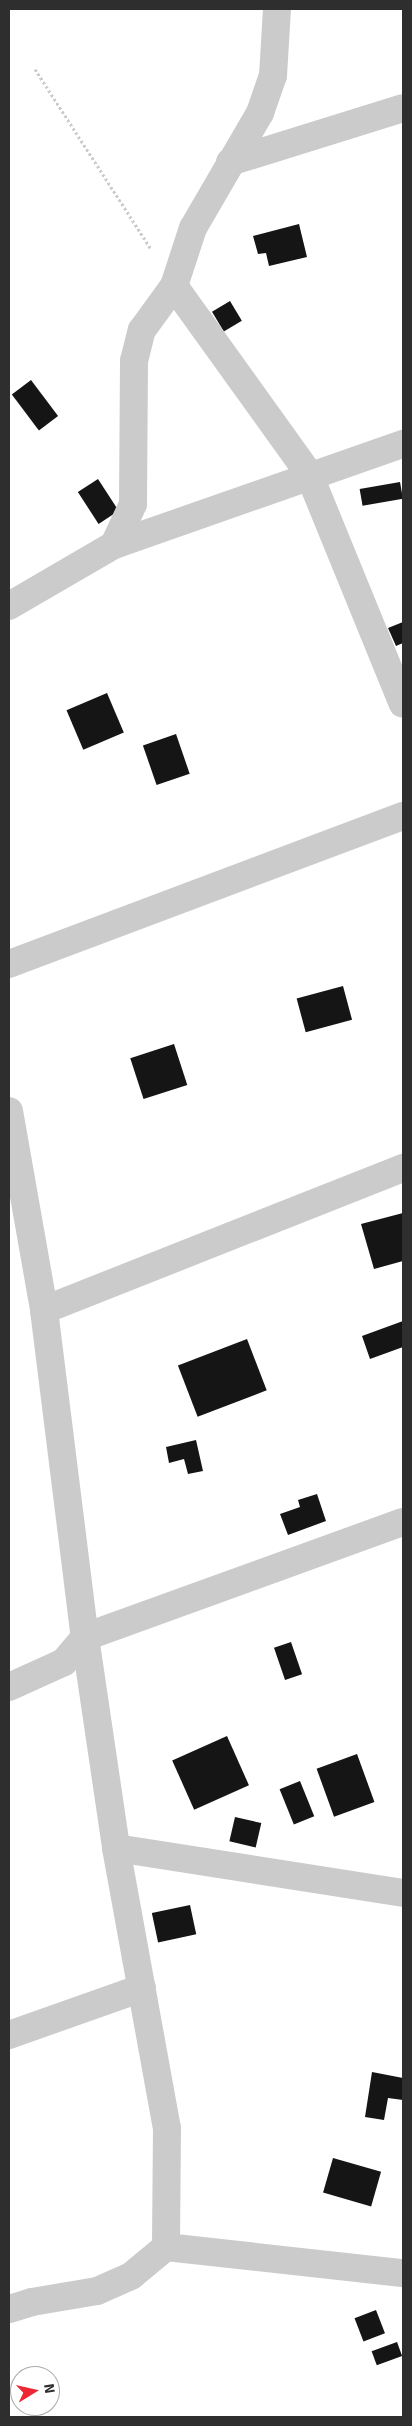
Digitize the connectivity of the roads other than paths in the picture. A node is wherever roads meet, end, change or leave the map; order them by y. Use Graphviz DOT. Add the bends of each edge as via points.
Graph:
graph roads {
  1 [pos="277,9"];
  2 [pos="403,108"];
  3 [pos="230,162"];
  4 [pos="174,286"];
  5 [pos="403,444"];
  6 [pos="309,474"];
  7 [pos="114,545"];
  8 [pos="9,606"];
  9 [pos="403,704"];
  10 [pos="403,816"];
  11 [pos="9,964"];
  12 [pos="9,1111"];
  13 [pos="403,1168"];
  14 [pos="44,1310"];
  15 [pos="403,1522"];
  16 [pos="85,1637"];
  17 [pos="9,1688"];
  18 [pos="116,1848"];
  19 [pos="403,1893"];
  20 [pos="142,1988"];
  21 [pos="9,2035"];
  22 [pos="166,2247"];
  23 [pos="403,2273"];
  24 [pos="9,2309"];
  1 -- 3 [label="street" via="273,76 260,112"];
  2 -- 3 [label="street"];
  3 -- 4 [label="street" via="193,228"];
  4 -- 6 [label="street"];
  4 -- 7 [label="street" via="142,330 134,361 133,504"];
  5 -- 6 [label="street"];
  6 -- 7 [label="street"];
  6 -- 9 [label="street"];
  7 -- 8 [label="street"];
  10 -- 11 [label="street"];
  12 -- 14 [label="street"];
  13 -- 14 [label="street"];
  14 -- 16 [label="street"];
  15 -- 16 [label="street"];
  16 -- 17 [label="street" via="64,1662"];
  16 -- 18 [label="street"];
  18 -- 19 [label="street"];
  18 -- 20 [label="street"];
  20 -- 21 [label="street"];
  20 -- 22 [label="street" via="167,2128"];
  22 -- 23 [label="street"];
  22 -- 24 [label="street" via="131,2276 98,2292 32,2302"];
}
